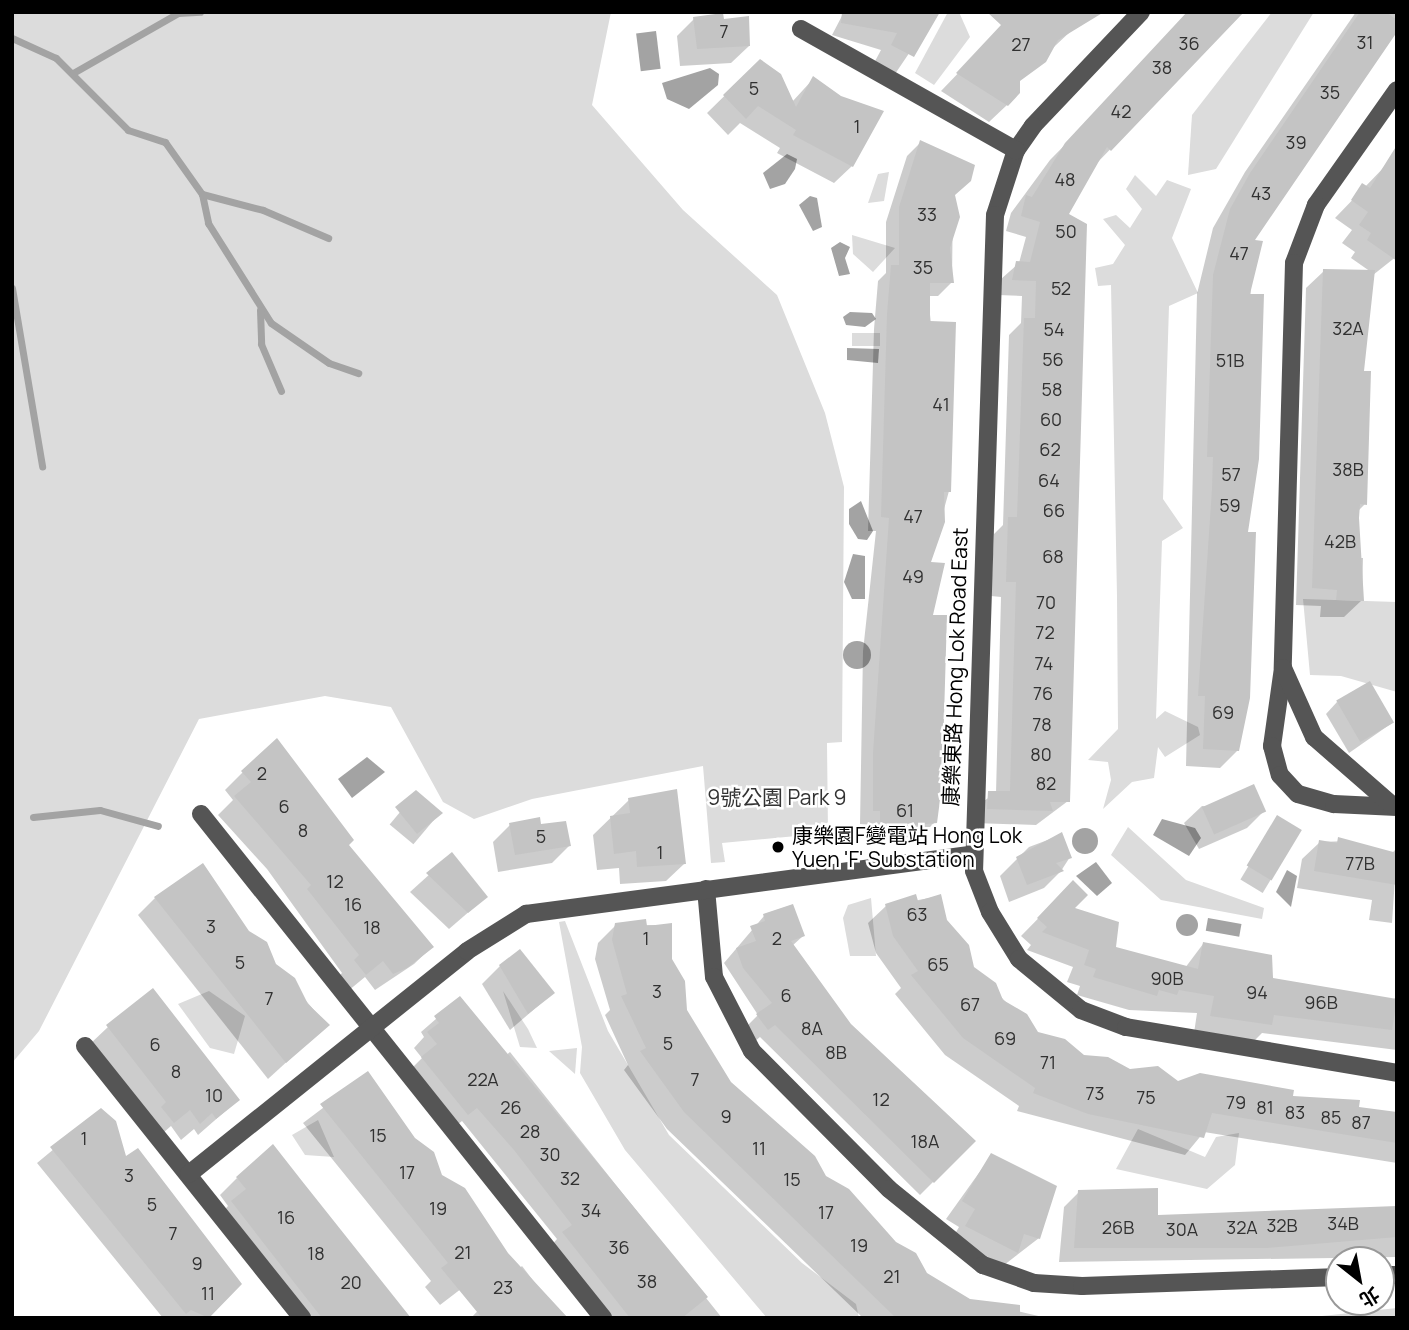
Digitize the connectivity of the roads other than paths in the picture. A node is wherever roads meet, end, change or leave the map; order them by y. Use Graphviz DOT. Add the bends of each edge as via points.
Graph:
graph roads {
  1 [pos="1141,12"];
  2 [pos="801,29"];
  3 [pos="1397,90"];
  4 [pos="1391,110"];
  5 [pos="1017,150"];
  6 [pos="1283,668"];
  7 [pos="1395,806"];
  8 [pos="201,814"];
  9 [pos="971,855"];
  10 [pos="706,889"];
  11 [pos="372,1027"];
  12 [pos="85,1046"];
  13 [pos="1397,1073"];
  14 [pos="189,1174"];
  15 [pos="1325,1277"];
  16 [pos="302,1318"];
  17 [pos="603,1318"];
  1 -- 5 [label="street, 康樂東路 Hong Lok Road East"];
  2 -- 5 [label="street"];
  3 -- 4 [label="street"];
  4 -- 6 [label="street" via="1316,205 1294,263"];
  5 -- 9 [label="street, 康樂東路 Hong Lok Road East" via="991,245"];
  6 -- 7 [label="street" via="1314,737"];
  6 -- 7 [label="street" via="1272,746 1288,786 1334,804"];
  8 -- 11 [label="street"];
  9 -- 10 [label="street"];
  9 -- 13 [label="street, 康樂東路 Hong Lok Road East" via="1007,943 1031,974 1081,1010 1145,1031"];
  10 -- 11 [label="street" via="526,914 498,929"];
  10 -- 15 [label="street" via="714,977 752,1051 889,1189 971,1258 1010,1278 1056,1285"];
  11 -- 14 [label="street"];
  11 -- 17 [label="street"];
  12 -- 14 [label="street"];
  14 -- 16 [label="street"];
}
